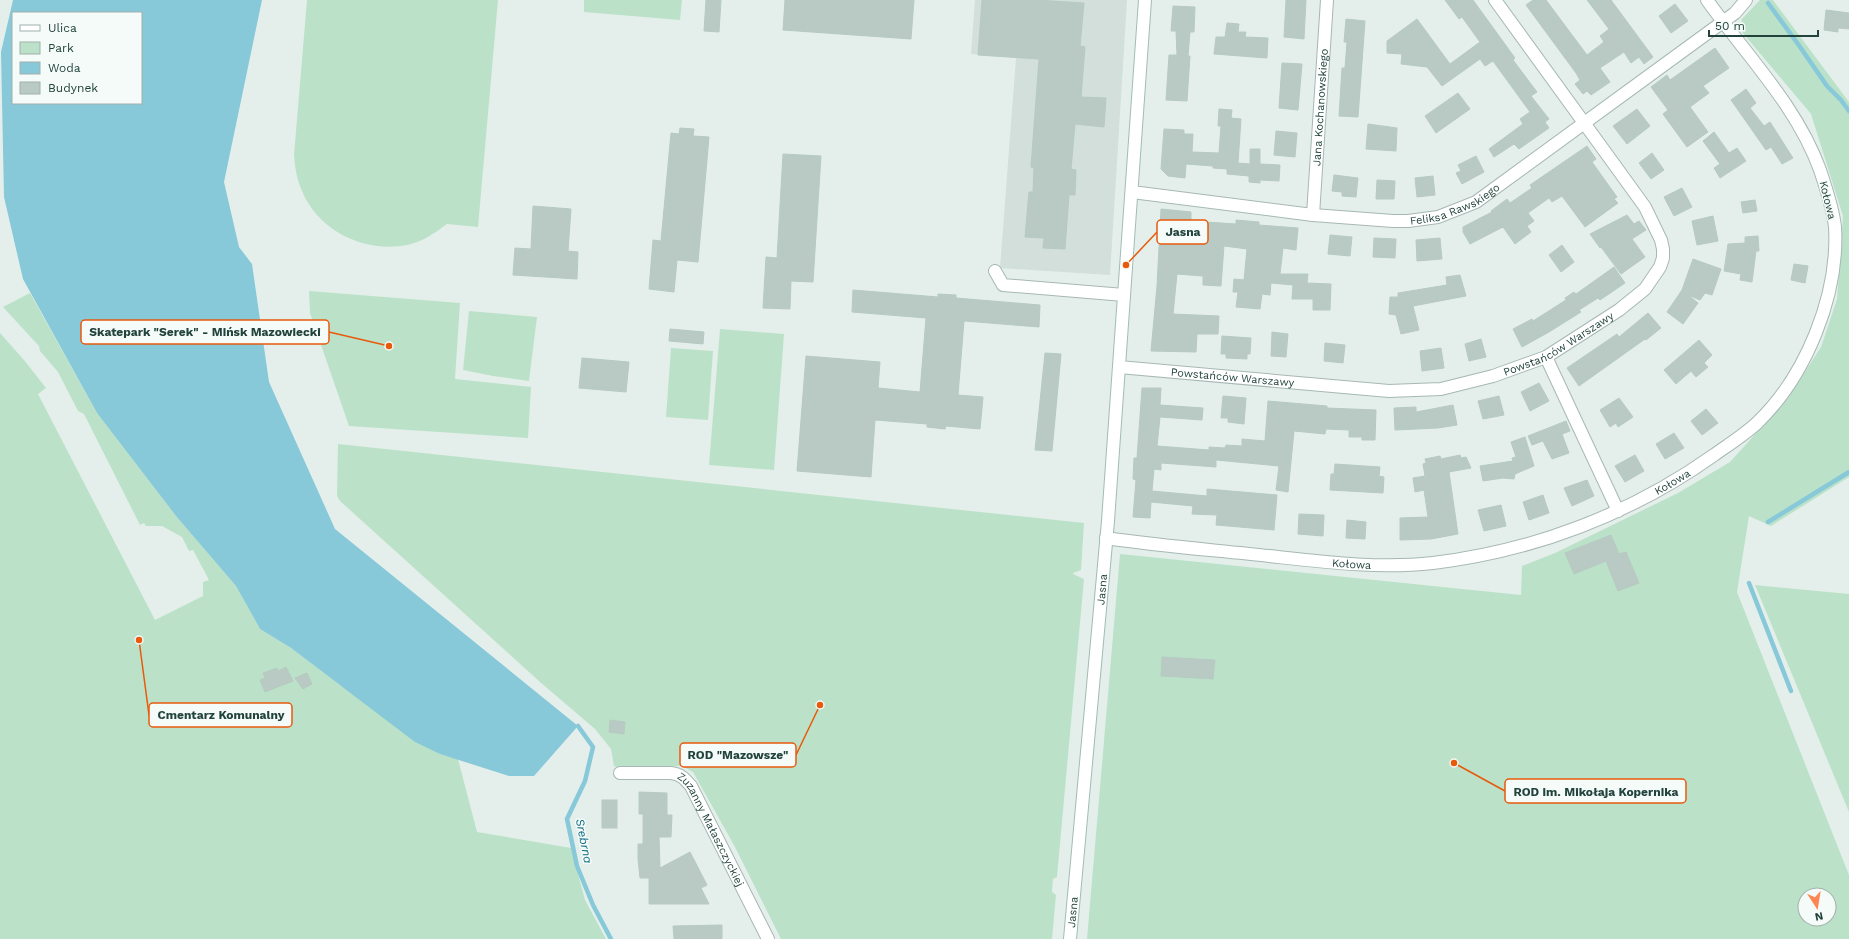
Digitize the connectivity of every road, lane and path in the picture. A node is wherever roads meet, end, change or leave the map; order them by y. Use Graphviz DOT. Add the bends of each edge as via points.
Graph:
graph roads {
  1 [pos="1145,0"];
  2 [pos="1327,0"];
  3 [pos="1495,0"];
  4 [pos="1707,0"];
  5 [pos="1746,0"];
  6 [pos="1724,21"];
  7 [pos="1584,124"];
  8 [pos="1132,192"];
  9 [pos="1313,215"];
  10 [pos="995,271"];
  11 [pos="1124,294"];
  12 [pos="1546,357"];
  13 [pos="1119,367"];
  14 [pos="1618,511"];
  15 [pos="1106,538"];
  16 [pos="620,773"];
  17 [pos="768,939"];
  18 [pos="1070,939"];
  1 -- 8 [label="street, Jasna"];
  2 -- 9 [label="street, Jana Kochanowskiego"];
  3 -- 7 [label="street, Powstańców Warszawy"];
  4 -- 6 [label="street, Kołowa"];
  5 -- 6 [label="street, Feliksa Rawskiego"];
  6 -- 7 [label="street, Feliksa Rawskiego"];
  6 -- 14 [label="street, Kołowa" via="1791,113 1807,138 1820,169 1835,229 1827,303 1816,337 1800,366 1757,423 1696,468"];
  7 -- 9 [label="street, Feliksa Rawskiego" via="1476,202 1438,217 1393,221"];
  7 -- 12 [label="street, Powstańców Warszawy" via="1645,207 1661,240 1663,258 1645,289 1620,310"];
  8 -- 9 [label="street, Feliksa Rawskiego"];
  8 -- 11 [label="street, Jasna"];
  10 -- 11 [label="street" via="1003,285"];
  11 -- 13 [label="street, Jasna"];
  12 -- 13 [label="street, Powstańców Warszawy" via="1520,368 1441,389 1389,392"];
  12 -- 14 [label="street"];
  13 -- 15 [label="street, Jasna"];
  14 -- 15 [label="street, Kołowa" via="1574,530 1500,552 1431,563 1395,565 1359,565"];
  15 -- 18 [label="street, Jasna"];
  16 -- 17 [label="street, Zuzanny Małaszczyckiej" via="671,773 679,774 687,780"];
}
